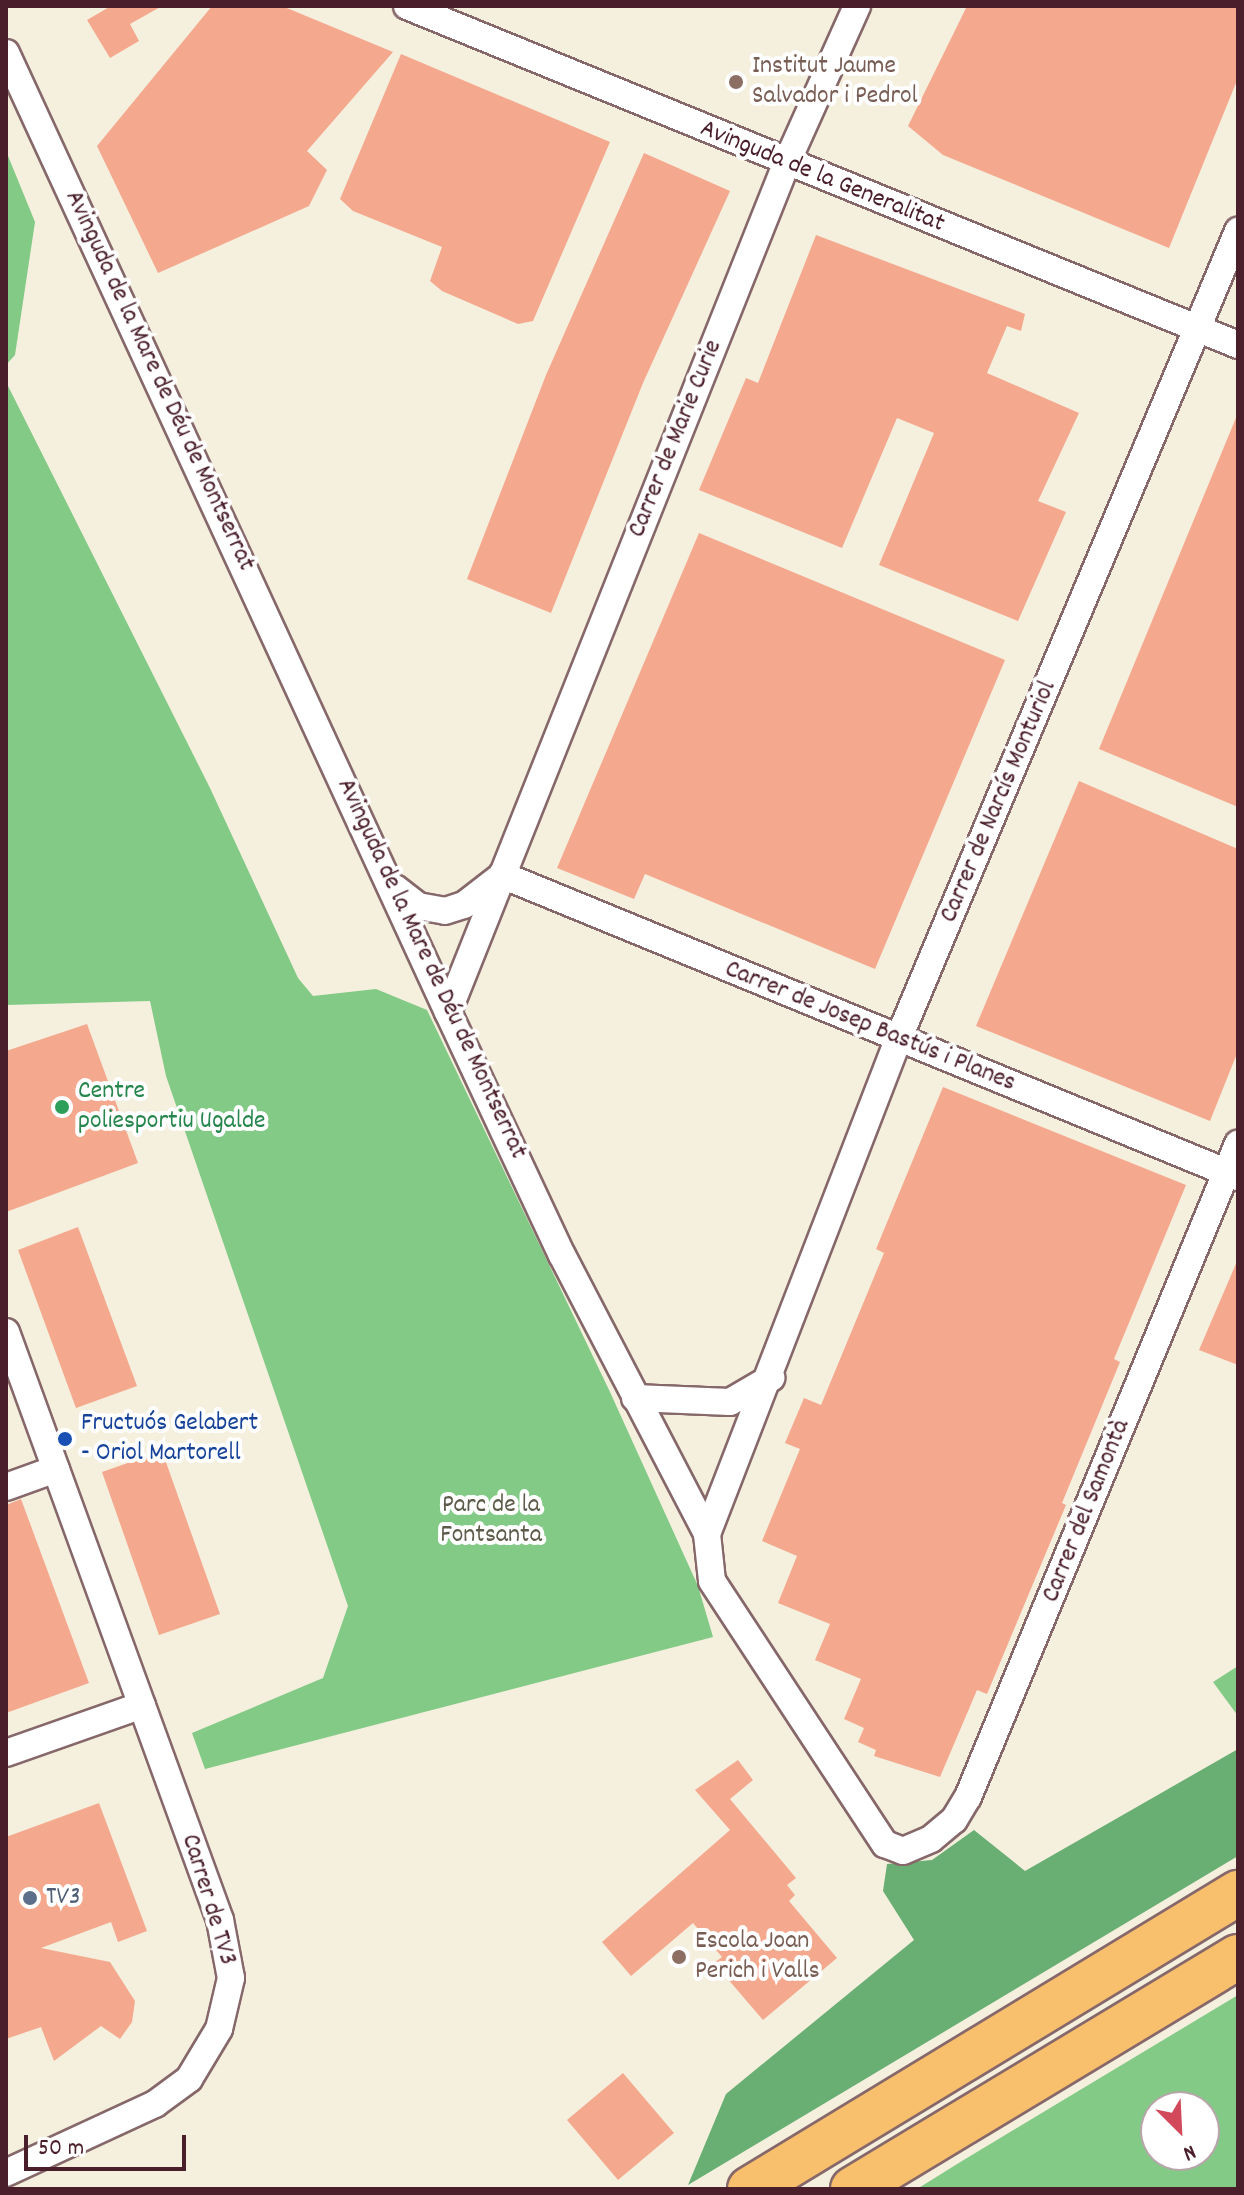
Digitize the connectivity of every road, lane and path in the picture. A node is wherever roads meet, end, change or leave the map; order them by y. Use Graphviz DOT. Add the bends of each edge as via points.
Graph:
graph roads {
  1 [pos="407,6"];
  2 [pos="857,6"];
  3 [pos="6,53"];
  4 [pos="787,162"];
  5 [pos="1238,231"];
  6 [pos="1197,330"];
  7 [pos="1238,345"];
  8 [pos="502,875"];
  9 [pos="392,886"];
  10 [pos="448,1012"];
  11 [pos="898,1040"];
  12 [pos="1238,1144"];
  13 [pos="1232,1174"];
  14 [pos="6,1332"];
  15 [pos="771,1378"];
  16 [pos="635,1398"];
  17 [pos="56,1469"];
  18 [pos="6,1487"];
  19 [pos="707,1534"];
  20 [pos="142,1705"];
  21 [pos="6,1753"];
  22 [pos="903,1851"];
  23 [pos="1238,1893"];
  24 [pos="1238,1957"];
  25 [pos="6,2173"];
  26 [pos="750,2189"];
  27 [pos="853,2189"];
  1 -- 4 [label="street, Avinguda de la Generalitat"];
  2 -- 4 [label="street, Carrer de Marie Curie"];
  3 -- 9 [label="street, Avinguda de la Mare de Déu de Montserrat"];
  4 -- 6 [label="street, Avinguda de la Generalitat"];
  4 -- 8 [label="street, Carrer de Marie Curie"];
  5 -- 6 [label="street, Carrer de Narcís Monturiol"];
  6 -- 7 [label="street, Avinguda de la Generalitat"];
  6 -- 11 [label="street, Carrer de Narcís Monturiol"];
  8 -- 9 [label="street, Carrer de Marie Curie" via="464,905 445,911 418,906"];
  8 -- 10 [label="street, Carrer de Marie Curie"];
  8 -- 11 [label="street, Carrer de Josep Bastús i Planes"];
  9 -- 10 [label="street, Avinguda de la Mare de Déu de Montserrat"];
  10 -- 16 [label="street, Avinguda de la Mare de Déu de Montserrat"];
  11 -- 13 [label="street, Carrer de Josep Bastús i Planes"];
  11 -- 15 [label="street, Carrer de Narcís Monturiol"];
  12 -- 13 [label="street, Carrer del Samontà"];
  13 -- 22 [label="street, Carrer del Samontà" via="968,1797 954,1820"];
  14 -- 17 [label="street, Carrer de TV3"];
  15 -- 16 [label="street" via="730,1402"];
  15 -- 19 [label="street, Carrer de Narcís Monturiol"];
  16 -- 19 [label="street, Avinguda de la Mare de Déu de Montserrat"];
  17 -- 18 [label="street"];
  17 -- 20 [label="street, Carrer de TV3"];
  19 -- 22 [label="street, Avinguda de la Mare de Déu de Montserrat" via="712,1581 754,1649 850,1797 885,1844"];
  20 -- 21 [label="street"];
  20 -- 25 [label="street, Carrer de TV3" via="220,1920 231,1978 219,2029 189,2079 155,2104"];
  23 -- 26 [label="highway"];
  24 -- 27 [label="highway"];
}
